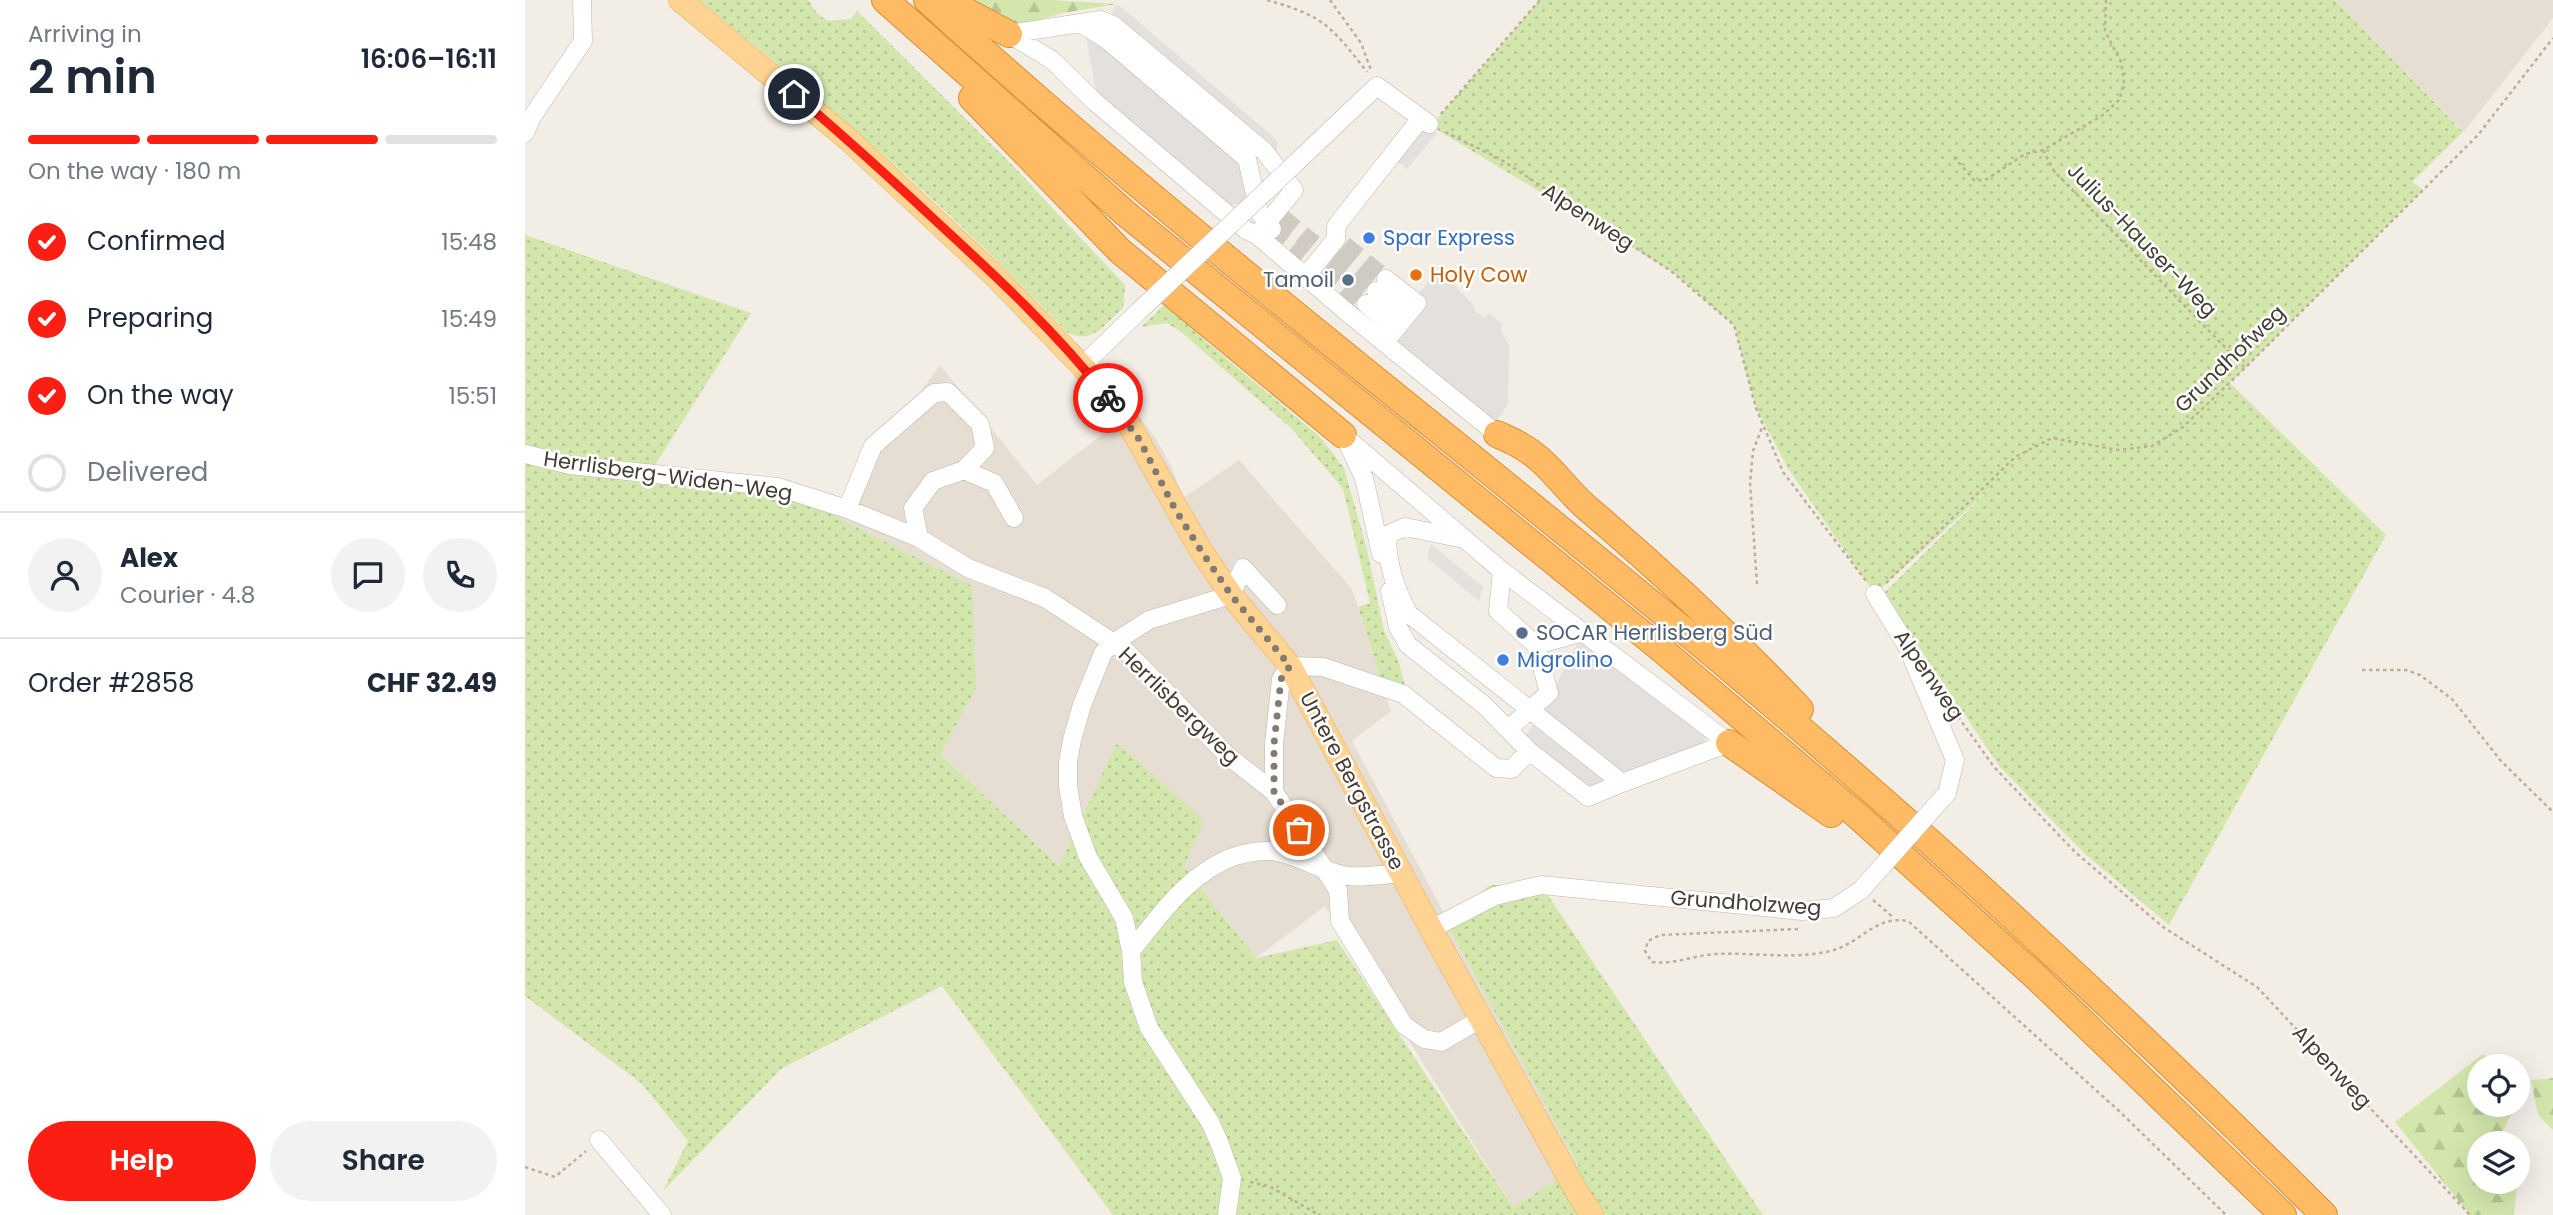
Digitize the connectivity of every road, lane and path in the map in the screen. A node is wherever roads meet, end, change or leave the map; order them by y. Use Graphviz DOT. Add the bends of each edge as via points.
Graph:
graph roads {
  1 [pos="582,0"];
  2 [pos="680,0"];
  3 [pos="879,0"];
  4 [pos="885,0"];
  5 [pos="927,0"];
  6 [pos="945,0"];
  7 [pos="1267,0"];
  8 [pos="1331,0"];
  9 [pos="1540,0"];
  10 [pos="2106,0"];
  11 [pos="1080,23"];
  12 [pos="1009,34"];
  13 [pos="2553,38"];
  14 [pos="1377,86"];
  15 [pos="1426,122"];
  16 [pos="525,133"];
  17 [pos="1244,135"];
  18 [pos="2043,150"];
  19 [pos="1954,157"];
  20 [pos="1247,159"];
  21 [pos="1269,221"];
  22 [pos="1322,256"];
  23 [pos="1395,329"];
  24 [pos="1082,366"];
  25 [pos="2245,368"];
  26 [pos="1763,424"];
  27 [pos="1497,434"];
  28 [pos="1343,435"];
  29 [pos="525,454"];
  30 [pos="964,470"];
  31 [pos="847,509"];
  32 [pos="1014,518"];
  33 [pos="919,538"];
  34 [pos="1464,539"];
  35 [pos="1502,571"];
  36 [pos="1757,584"];
  37 [pos="1875,594"];
  38 [pos="1231,595"];
  39 [pos="1276,605"];
  40 [pos="1583,632"];
  41 [pos="1113,643"];
  42 [pos="1536,645"];
  43 [pos="1907,646"];
  44 [pos="1290,666"];
  45 [pos="2362,670"];
  46 [pos="1529,710"];
  47 [pos="1955,712"];
  48 [pos="1508,730"];
  49 [pos="1730,743"];
  50 [pos="1529,751"];
  51 [pos="1622,783"];
  52 [pos="1274,792"];
  53 [pos="1895,810"];
  54 [pos="2553,812"];
  55 [pos="1323,868"];
  56 [pos="1402,873"];
  57 [pos="1861,890"];
  58 [pos="1957,904"];
  59 [pos="1894,918"];
  60 [pos="1431,929"];
  61 [pos="1800,929"];
  62 [pos="1131,951"];
  63 [pos="1481,1019"];
  64 [pos="599,1140"];
  65 [pos="525,1167"];
  66 [pos="1232,1178"];
  67 [pos="662,1215"];
  68 [pos="1227,1215"];
  69 [pos="1319,1215"];
  70 [pos="1592,1215"];
  71 [pos="2226,1215"];
  72 [pos="2283,1215"];
  73 [pos="2324,1215"];
  74 [pos="2470,1215"];
  1 -- 16 [label="street" via="583,41"];
  2 -- 24 [label="main road, Untere Bergstrasse" via="849,140 995,275"];
  3 -- 28 [label="highway" via="1120,251"];
  4 -- 58 [label="highway" via="1125,213 1661,649"];
  5 -- 53 [label="highway" via="1136,185 1661,612"];
  6 -- 12 [label="highway"];
  7 -- 14 [label="path" via="1301,10 1331,27"];
  8 -- 14 [label="path" via="1361,43"];
  9 -- 15 [label="path"];
  10 -- 18 [label="path, Julius-Hauser-Weg" via="2105,31 2124,81 2120,99 2103,115"];
  11 -- 12 [label="street"];
  11 -- 17 [label="street" via="1100,20 1113,25"];
  11 -- 20 [label="street" via="1106,38"];
  12 -- 21 [label="street" via="1052,60 1246,230"];
  13 -- 25 [label="path, Grundhofweg" via="2478,135"];
  14 -- 15 [label="street"];
  14 -- 24 [label="street, bridge"];
  15 -- 22 [label="street" via="1340,221"];
  15 -- 26 [label="path, Alpenweg" via="1500,159 1660,264 1734,325"];
  17 -- 20 [label="street"];
  17 -- 21 [label="street" via="1264,151 1294,190"];
  18 -- 19 [label="path" via="2025,154 1987,179 1975,181"];
  18 -- 25 [label="path, Julius-Hauser-Weg" via="2054,172"];
  20 -- 21 [label="street"];
  21 -- 22 [label="street"];
  22 -- 23 [label="street"];
  23 -- 23 [label="street" via="1376,291 1417,303"];
  23 -- 27 [label="street"];
  24 -- 38 [label="main road, Untere Bergstrasse" via="1139,439 1175,509"];
  25 -- 37 [label="path, Grundhofweg" via="2183,427 2152,446 2118,450 2052,438 2015,457"];
  26 -- 36 [label="path" via="1752,451 1749,483"];
  26 -- 37 [label="path, Alpenweg" via="1783,472"];
  27 -- 53 [label="highway" via="1522,446 1550,469 1568,491 1697,607"];
  28 -- 34 [label="street"];
  28 -- 48 [label="street" via="1364,478 1398,627 1408,645 1484,705"];
  29 -- 31 [label="street, Herrlisberg-Widen-Weg" via="570,465 778,487"];
  30 -- 31 [label="street" via="985,448 980,424 948,392 934,393 873,446"];
  30 -- 32 [label="street" via="994,483"];
  30 -- 33 [label="street" via="933,481 913,508"];
  31 -- 33 [label="street, Herrlisberg-Widen-Weg"];
  33 -- 41 [label="street, Herrlisberg-Widen-Weg" via="968,568 1045,598"];
  34 -- 35 [label="street"];
  34 -- 46 [label="street" via="1405,527 1387,534 1397,592 1409,614"];
  35 -- 40 [label="street"];
  35 -- 42 [label="street" via="1498,611"];
  37 -- 43 [label="street, Alpenweg"];
  38 -- 39 [label="street" via="1243,568"];
  38 -- 41 [label="street" via="1149,620"];
  38 -- 44 [label="main road, Untere Bergstrasse"];
  40 -- 42 [label="street"];
  40 -- 49 [label="street"];
  41 -- 52 [label="street, Herrlisbergweg" via="1228,756"];
  41 -- 62 [label="street" via="1103,653 1082,705 1068,762 1068,786 1073,816 1089,857 1124,918"];
  42 -- 46 [label="street" via="1549,693"];
  43 -- 57 [label="street, Grundholzweg, bridge" via="1955,760 1947,793"];
  44 -- 50 [label="street" via="1323,667 1403,694 1496,768 1511,769"];
  44 -- 52 [label="street" via="1281,679"];
  44 -- 56 [label="main road, Untere Bergstrasse"];
  45 -- 54 [label="path" via="2406,670 2420,675 2452,699 2501,761"];
  46 -- 48 [label="street"];
  46 -- 51 [label="street"];
  47 -- 74 [label="path, Alpenweg" via="1994,767 2075,852 2163,927 2257,987"];
  48 -- 50 [label="street"];
  49 -- 51 [label="street"];
  49 -- 58 [label="highway"];
  50 -- 51 [label="street" via="1588,797"];
  52 -- 55 [label="street, Herrlisbergweg"];
  53 -- 73 [label="highway" via="2070,969"];
  55 -- 56 [label="street" via="1345,876"];
  55 -- 62 [label="street" via="1272,851 1233,856 1192,881"];
  55 -- 63 [label="street, Herrlisbergweg" via="1338,890 1340,921 1404,1025 1424,1039 1441,1042"];
  56 -- 60 [label="main road, Untere Bergstrasse"];
  57 -- 59 [label="path"];
  57 -- 60 [label="street, Grundholzweg" via="1834,908 1802,911 1541,885 1495,897"];
  58 -- 72 [label="highway"];
  59 -- 61 [label="path" via="1846,945 1815,954 1714,954 1665,964 1652,962 1645,951 1648,941 1660,935"];
  59 -- 71 [label="path" via="1920,930 2119,1110"];
  60 -- 63 [label="main road, Untere Bergstrasse"];
  62 -- 66 [label="street" via="1133,982 1149,1028 1210,1122"];
  63 -- 70 [label="main road, Untere Bergstrasse"];
  64 -- 65 [label="path" via="555,1177"];
  64 -- 67 [label="street"];
  66 -- 68 [label="street"];
  66 -- 69 [label="path" via="1269,1186"];
}
